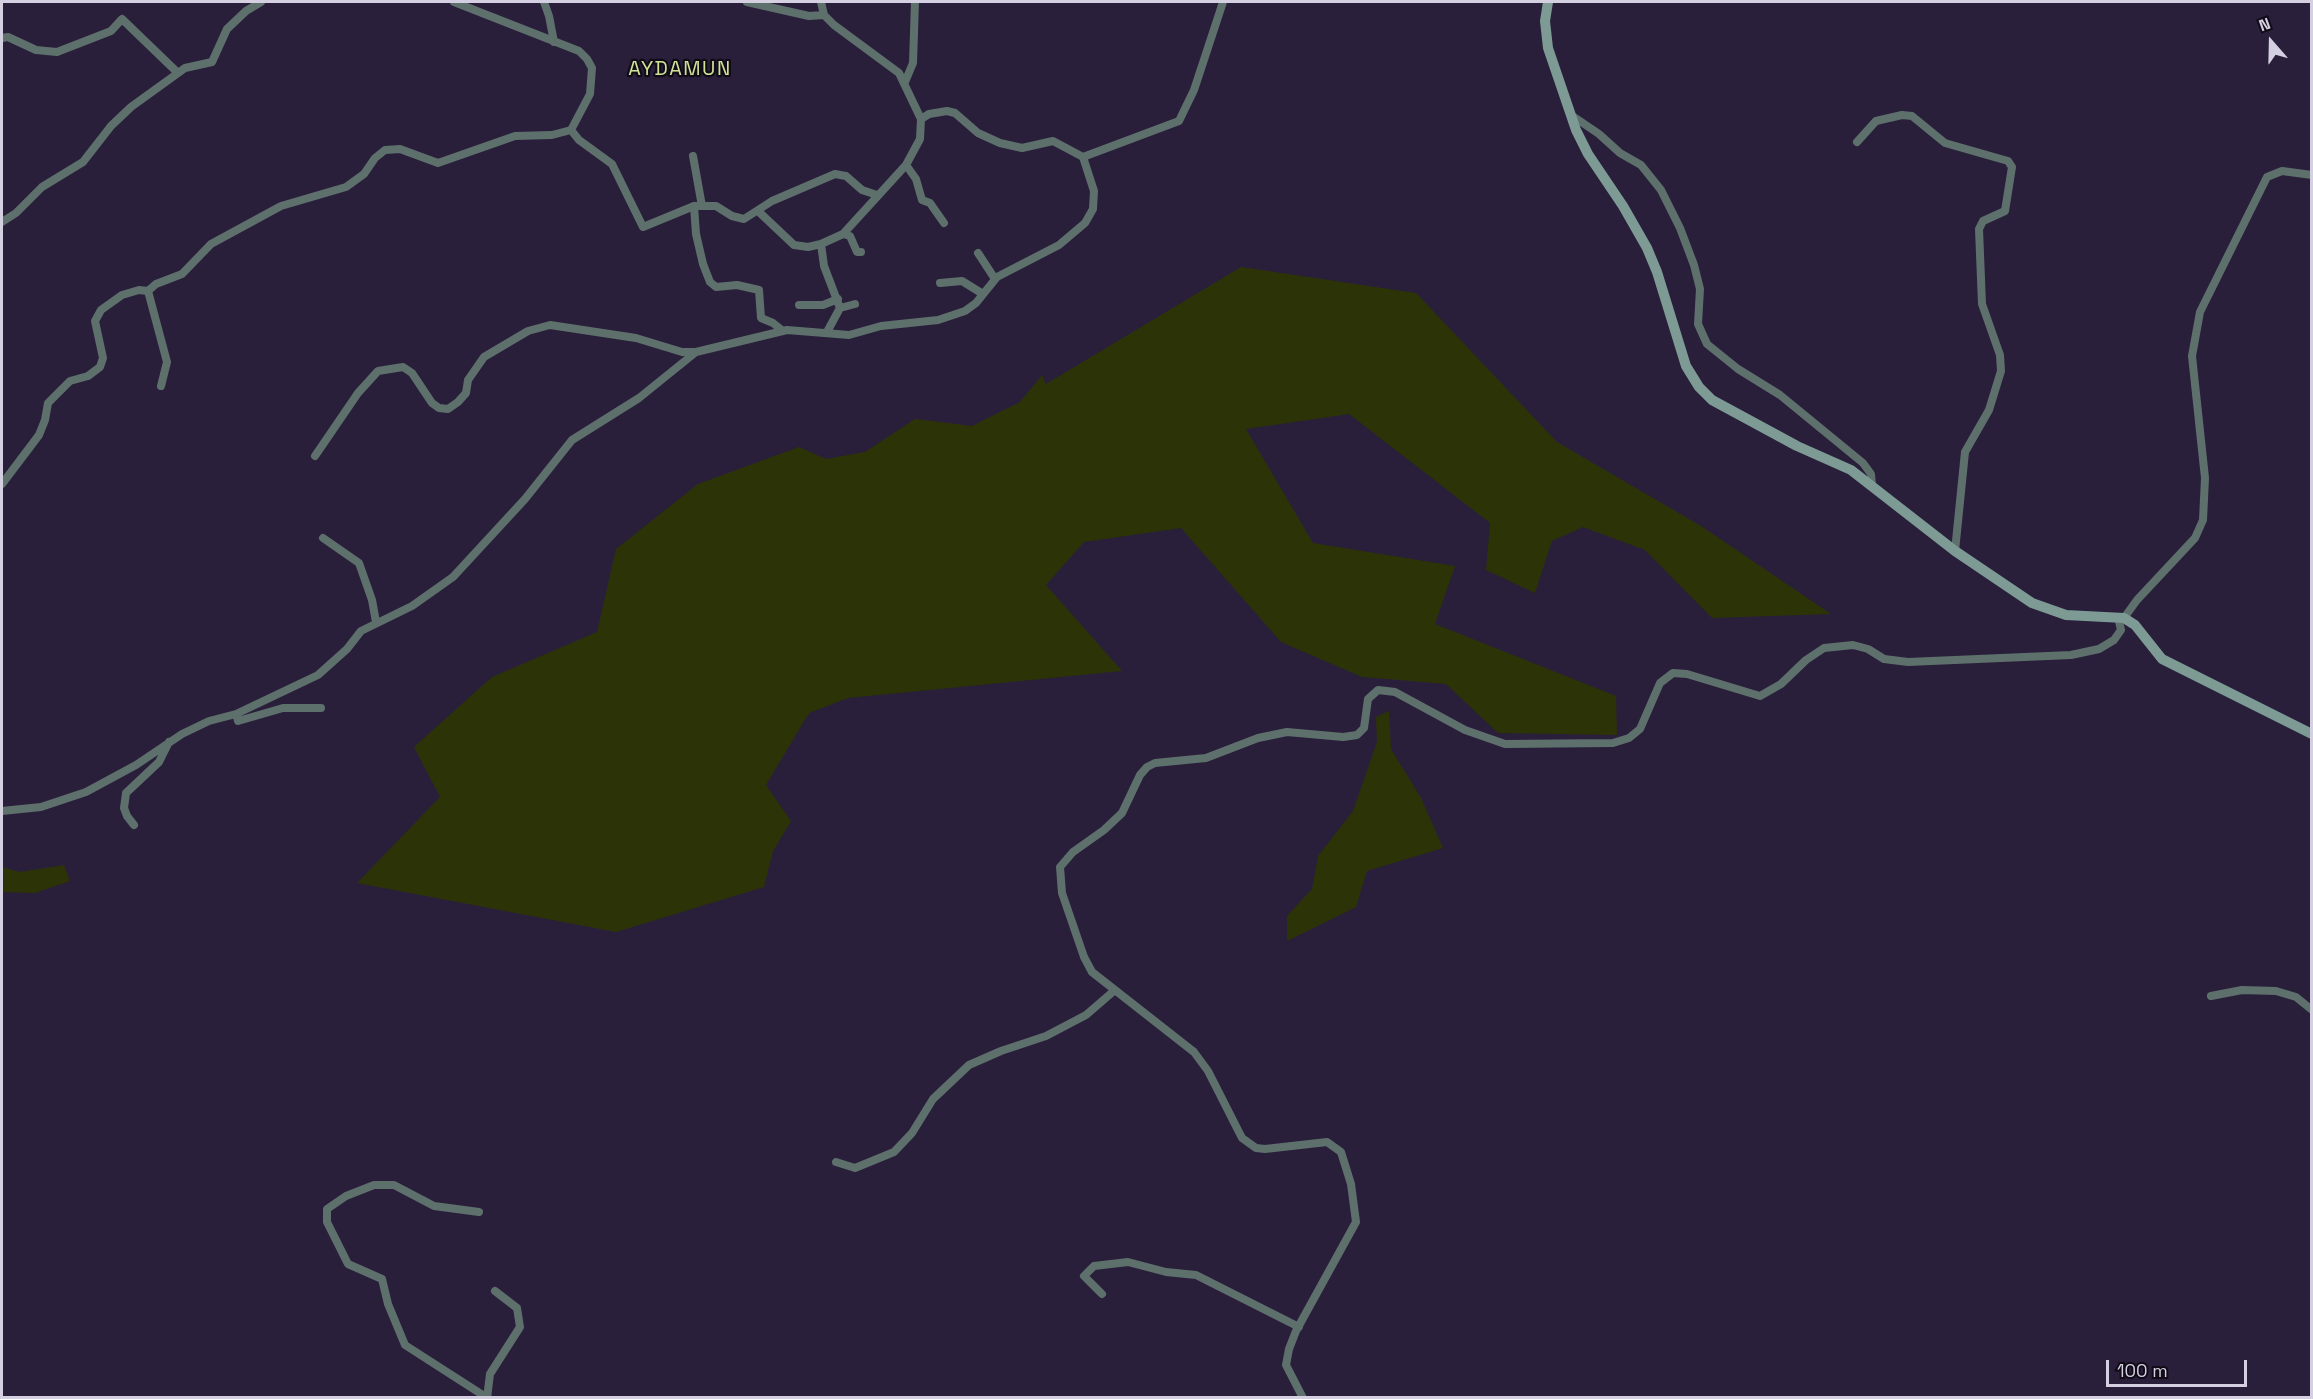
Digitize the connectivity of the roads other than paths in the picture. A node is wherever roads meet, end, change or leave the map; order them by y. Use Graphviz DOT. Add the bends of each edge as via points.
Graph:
graph roads {
  1 [pos="261,2"];
  2 [pos="454,2"];
  3 [pos="544,2"];
  4 [pos="747,2"];
  5 [pos="821,2"];
  6 [pos="915,2"];
  7 [pos="1223,2"];
  8 [pos="1548,2"];
  9 [pos="824,15"];
  10 [pos="2,38"];
  11 [pos="554,42"];
  12 [pos="178,73"];
  13 [pos="905,81"];
  14 [pos="1570,114"];
  15 [pos="921,119"];
  16 [pos="571,130"];
  17 [pos="1857,142"];
  18 [pos="693,156"];
  19 [pos="1083,157"];
  20 [pos="906,165"];
  21 [pos="2312,175"];
  22 [pos="877,195"];
  23 [pos="698,206"];
  24 [pos="758,211"];
  25 [pos="2,222"];
  26 [pos="944,223"];
  27 [pos="843,234"];
  28 [pos="821,244"];
  29 [pos="861,252"];
  30 [pos="978,253"];
  31 [pos="994,279"];
  32 [pos="940,283"];
  33 [pos="147,291"];
  34 [pos="983,294"];
  35 [pos="839,303"];
  36 [pos="855,304"];
  37 [pos="799,305"];
  38 [pos="783,331"];
  39 [pos="827,332"];
  40 [pos="696,352"];
  41 [pos="161,386"];
  42 [pos="315,456"];
  43 [pos="2,484"];
  44 [pos="1872,485"];
  45 [pos="323,538"];
  46 [pos="1955,551"];
  47 [pos="2121,617"];
  48 [pos="376,622"];
  49 [pos="321,708"];
  50 [pos="236,714"];
  51 [pos="2312,734"];
  52 [pos="169,742"];
  53 [pos="2,811"];
  54 [pos="134,825"];
  55 [pos="1115,990"];
  56 [pos="2211,996"];
  57 [pos="2312,1010"];
  58 [pos="836,1162"];
  59 [pos="479,1212"];
  60 [pos="495,1291"];
  61 [pos="1102,1294"];
  62 [pos="1299,1327"];
  63 [pos="486,1397"];
  64 [pos="1303,1398"];
  1 -- 12 [label="street" via="227,29 212,62"];
  2 -- 11 [label="street"];
  3 -- 11 [label="street"];
  4 -- 9 [label="street" via="809,16"];
  5 -- 9 [label="street"];
  6 -- 13 [label="street" via="913,63"];
  7 -- 19 [label="street" via="1194,90 1179,121"];
  8 -- 14 [label="street" via="1545,34"];
  9 -- 13 [label="street"];
  10 -- 12 [label="street" via="36,50 57,52 111,31 122,19"];
  11 -- 16 [label="street" via="579,51 592,68 590,94"];
  12 -- 25 [label="street" via="119,117 83,162 42,186"];
  13 -- 15 [label="street"];
  14 -- 44 [label="street" via="1588,154 1647,248 1681,352 1699,387 1725,408 1851,470"];
  14 -- 44 [label="street" via="1641,165 1661,190 1694,265 1700,290 1698,327 1707,345 1797,408 1863,463 1871,474"];
  15 -- 19 [label="street" via="947,111 1000,143 1022,148 1053,141"];
  15 -- 20 [label="street" via="920,139"];
  16 -- 23 [label="street" via="612,164 643,227"];
  16 -- 33 [label="street" via="515,136 438,163 400,149 385,150 346,187 282,206 207,247 182,274"];
  17 -- 46 [label="street" via="1876,121 1912,116 1945,143 2008,161 2012,167 2005,211 1983,221 1979,229 1982,304 2000,355 2001,371 1989,410 1965,452"];
  18 -- 23 [label="street"];
  19 -- 31 [label="street" via="1094,191 1093,210 1085,223 1059,245"];
  20 -- 22 [label="street"];
  20 -- 26 [label="street" via="916,179 922,200 930,203"];
  21 -- 47 [label="street" via="2282,171 2265,179 2200,312 2192,356 2205,478 2203,520 2194,538"];
  22 -- 24 [label="street" via="862,190 846,176 835,174"];
  22 -- 27 [label="street"];
  23 -- 24 [label="street" via="716,206 738,218"];
  23 -- 38 [label="street" via="696,234 710,282 716,287 736,285 759,290 761,318"];
  24 -- 28 [label="street" via="794,245"];
  27 -- 28 [label="street"];
  27 -- 29 [label="street" via="850,236 857,252"];
  28 -- 35 [label="street" via="824,266"];
  30 -- 31 [label="street"];
  31 -- 34 [label="street"];
  32 -- 34 [label="street" via="962,281"];
  33 -- 41 [label="street" via="166,362"];
  33 -- 43 [label="street" via="122,295 100,310 95,321 103,358 100,367 88,376 70,381 48,403 39,435"];
  34 -- 39 [label="street" via="965,311 938,320 881,326 849,335"];
  35 -- 36 [label="street"];
  35 -- 37 [label="street"];
  35 -- 39 [label="street"];
  38 -- 39 [label="street"];
  38 -- 40 [label="street"];
  40 -- 42 [label="street" via="550,325 528,331 484,357 468,380 466,393 448,409 432,403 412,373 403,367 378,371"];
  40 -- 48 [label="street" via="639,398 572,440 521,504 453,577 412,606"];
  44 -- 46 [label="street"];
  45 -- 48 [label="street" via="359,563"];
  46 -- 47 [label="street" via="2004,586 2047,610 2066,615"];
  47 -- 51 [label="street" via="2135,625 2162,659"];
  47 -- 55 [label="street" via="2121,630 2114,640 2090,652 2065,656 1908,662 1884,658 1853,645 1824,648 1760,696 1673,673 1660,683 1640,729 1614,743 1505,744 1465,730 1395,692 1378,690 1368,699 1364,728 1357,735 1287,732 1258,738 1206,758 1155,763 1140,775 1122,813 1060,867 1062,893 1088,967"];
  48 -- 50 [label="street" via="361,631 318,675"];
  49 -- 50 [label="street" via="283,708 238,721"];
  50 -- 52 [label="street" via="199,725"];
  52 -- 53 [label="street" via="108,782 70,799"];
  52 -- 54 [label="street" via="159,762 126,793 124,808"];
  55 -- 58 [label="street" via="1086,1015 1046,1036 969,1065 933,1099 912,1133 894,1152 855,1168"];
  55 -- 62 [label="street" via="1202,1060 1237,1131 1250,1145 1265,1149 1320,1142 1333,1144 1341,1152 1351,1184 1356,1222"];
  56 -- 57 [label="street" via="2242,990 2276,991 2296,998"];
  59 -- 63 [label="street" via="434,1206 394,1185 374,1185 327,1209 327,1222 348,1264 382,1279 405,1345"];
  60 -- 63 [label="street" via="518,1308 520,1327 490,1374"];
  61 -- 62 [label="street" via="1084,1276 1094,1266 1128,1262 1196,1275"];
  62 -- 64 [label="street" via="1286,1365"];
}
